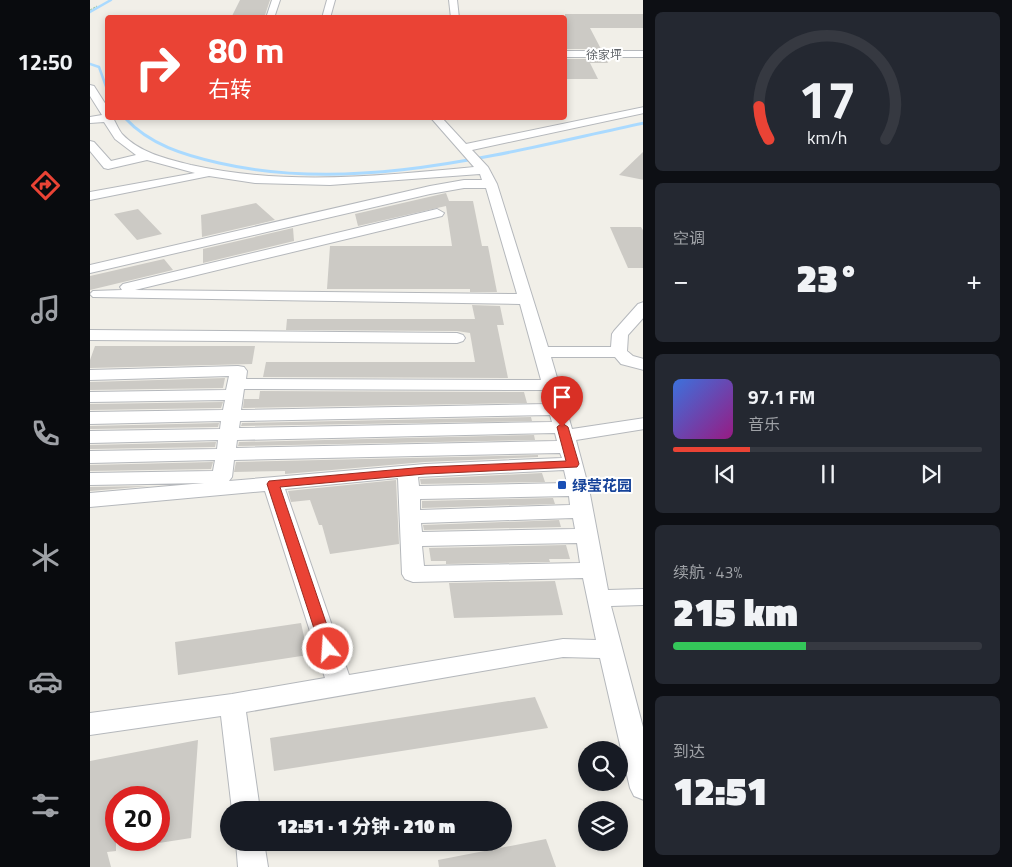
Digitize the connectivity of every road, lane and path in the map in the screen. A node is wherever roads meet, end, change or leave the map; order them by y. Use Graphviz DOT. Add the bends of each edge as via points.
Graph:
graph roads {
  1 [pos="276,0"];
  2 [pos="331,0"];
  3 [pos="452,0"];
  4 [pos="98,6"];
  5 [pos="90,10"];
  6 [pos="271,15"];
  7 [pos="327,15"];
  8 [pos="454,15"];
  9 [pos="567,54"];
  10 [pos="643,54"];
  11 [pos="90,88"];
  12 [pos="643,110"];
  13 [pos="105,112"];
  14 [pos="105,118"];
  15 [pos="90,120"];
  16 [pos="109,120"];
  17 [pos="438,120"];
  18 [pos="114,131"];
  19 [pos="90,134"];
  20 [pos="93,151"];
  21 [pos="148,156"];
  22 [pos="477,163"];
  23 [pos="211,174"];
  24 [pos="90,196"];
  25 [pos="437,214"];
  26 [pos="191,246"];
  27 [pos="90,269"];
  28 [pos="189,273"];
  29 [pos="94,296"];
  30 [pos="526,299"];
  31 [pos="643,307"];
  32 [pos="90,335"];
  33 [pos="457,338"];
  34 [pos="542,352"];
  35 [pos="619,352"];
  36 [pos="643,365"];
  37 [pos="90,375"];
  38 [pos="235,384"];
  39 [pos="551,385"];
  40 [pos="90,397"];
  41 [pos="230,415"];
  42 [pos="90,418"];
  43 [pos="643,424"];
  44 [pos="228,434"];
  45 [pos="90,436"];
  46 [pos="565,437"];
  47 [pos="436,450"];
  48 [pos="225,455"];
  49 [pos="90,457"];
  50 [pos="438,470"];
  51 [pos="90,479"];
  52 [pos="408,483"];
  53 [pos="273,484"];
  54 [pos="579,489"];
  55 [pos="90,500"];
  56 [pos="582,511"];
  57 [pos="410,517"];
  58 [pos="587,536"];
  59 [pos="411,539"];
  60 [pos="594,570"];
  61 [pos="643,597"];
  62 [pos="598,598"];
  63 [pos="610,649"];
  64 [pos="340,686"];
  65 [pos="232,704"];
  66 [pos="90,724"];
  67 [pos="643,788"];
  68 [pos="245,801"];
  69 [pos="251,851"];
  70 [pos="254,867"];
  1 -- 6 [label="street"];
  2 -- 7 [label="street"];
  3 -- 8 [label="street"];
  4 -- 5 [label="path"];
  9 -- 10 [label="street, 徐家坪"];
  11 -- 13 [label="street"];
  12 -- 22 [label="street"];
  14 -- 15 [label="street"];
  16 -- 18 [label="street"];
  17 -- 22 [label="street"];
  18 -- 19 [label="street"];
  18 -- 21 [label="street" via="123,141"];
  20 -- 21 [label="street" via="108,165"];
  21 -- 23 [label="street"];
  22 -- 23 [label="street" via="329,183 268,181"];
  22 -- 26 [label="street" via="464,184"];
  22 -- 30 [label="street"];
  23 -- 24 [label="street"];
  25 -- 28 [label="street"];
  26 -- 27 [label="street"];
  26 -- 28 [label="street"];
  28 -- 29 [label="street"];
  29 -- 30 [label="street"];
  30 -- 34 [label="street"];
  31 -- 35 [label="street" via="620,334"];
  32 -- 33 [label="street"];
  34 -- 35 [label="street"];
  34 -- 39 [label="street"];
  35 -- 36 [label="street" via="627,360"];
  37 -- 38 [label="street"];
  38 -- 39 [label="street"];
  38 -- 40 [label="street"];
  38 -- 41 [label="street"];
  39 -- 46 [label="street"];
  41 -- 42 [label="street"];
  41 -- 44 [label="street"];
  41 -- 46 [label="street"];
  43 -- 46 [label="street"];
  44 -- 45 [label="street"];
  44 -- 46 [label="street"];
  44 -- 48 [label="street"];
  46 -- 47 [label="street"];
  46 -- 50 [label="street"];
  46 -- 54 [label="street"];
  47 -- 48 [label="street"];
  47 -- 50 [label="street"];
  48 -- 49 [label="street"];
  48 -- 51 [label="street" via="222,477"];
  50 -- 52 [label="street"];
  52 -- 53 [label="street"];
  52 -- 54 [label="street"];
  52 -- 57 [label="street"];
  53 -- 55 [label="street"];
  53 -- 64 [label="street"];
  54 -- 56 [label="street"];
  56 -- 57 [label="street"];
  56 -- 58 [label="street"];
  57 -- 59 [label="street"];
  58 -- 59 [label="street"];
  58 -- 60 [label="street"];
  59 -- 60 [label="street" via="413,574"];
  60 -- 62 [label="street"];
  61 -- 62 [label="street"];
  62 -- 63 [label="street"];
  63 -- 64 [label="street" via="563,648"];
  63 -- 67 [label="street"];
  64 -- 65 [label="street"];
  65 -- 66 [label="street"];
  65 -- 68 [label="street"];
  69 -- 70 [label="street"];
}
